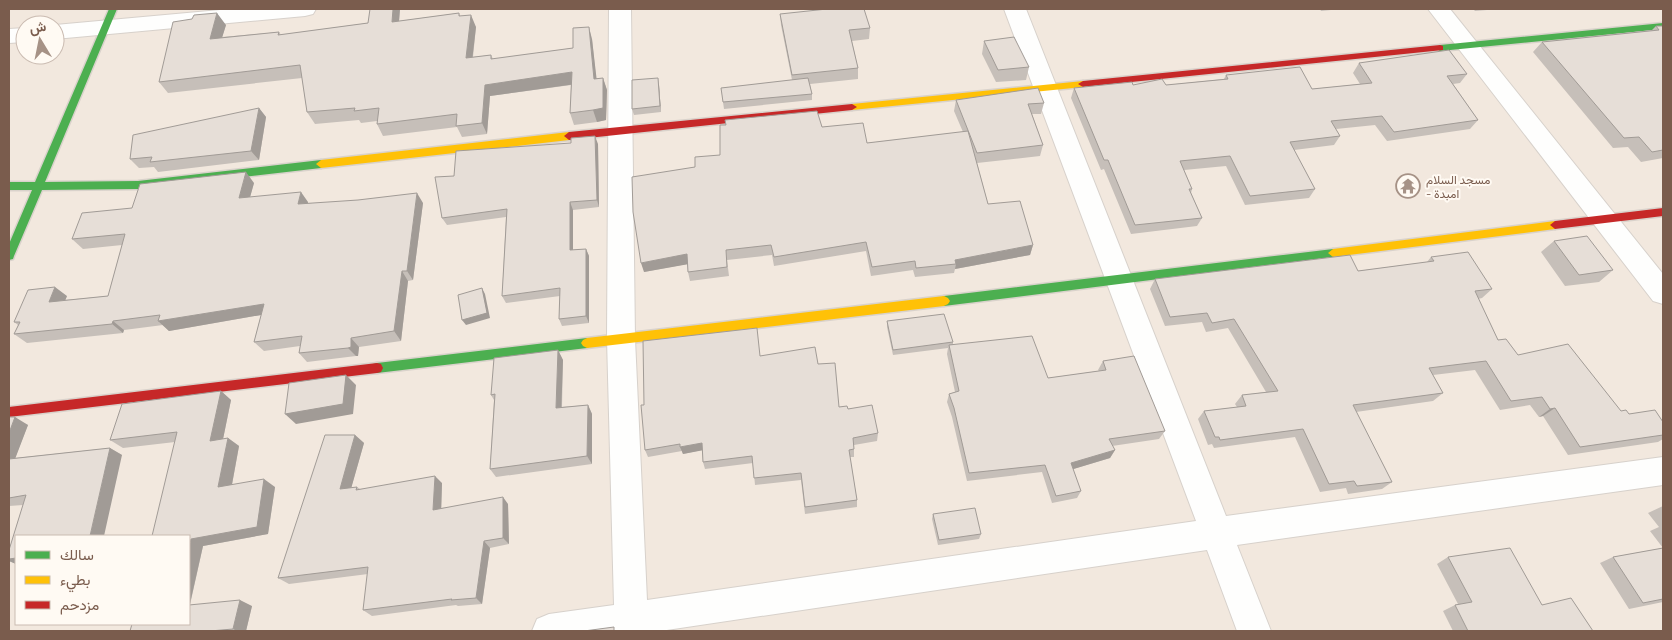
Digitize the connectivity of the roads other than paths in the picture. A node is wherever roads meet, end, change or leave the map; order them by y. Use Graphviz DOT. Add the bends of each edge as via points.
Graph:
graph roads {
  1 [pos="305,9"];
  2 [pos="620,9"];
  3 [pos="1015,9"];
  4 [pos="1439,9"];
  5 [pos="109,18"];
  6 [pos="1663,26"];
  7 [pos="65,29"];
  8 [pos="1470,47"];
  9 [pos="1045,88"];
  10 [pos="622,130"];
  11 [pos="9,186"];
  12 [pos="40,186"];
  13 [pos="1663,212"];
  14 [pos="1605,220"];
  15 [pos="9,256"];
  16 [pos="1118,280"];
  17 [pos="1663,293"];
  18 [pos="621,339"];
  19 [pos="9,412"];
  20 [pos="1663,471"];
  21 [pos="1216,533"];
  22 [pos="632,625"];
  23 [pos="549,631"];
  24 [pos="1254,631"];
  1 -- 5 [label="street"];
  2 -- 10 [label="street"];
  3 -- 9 [label="street"];
  4 -- 8 [label="street"];
  5 -- 7 [label="street"];
  5 -- 12 [label="street"];
  6 -- 8 [label="street"];
  8 -- 9 [label="street"];
  8 -- 14 [label="street"];
  9 -- 10 [label="street"];
  9 -- 16 [label="street"];
  10 -- 12 [label="street" via="138,185"];
  10 -- 18 [label="street"];
  11 -- 12 [label="street"];
  12 -- 15 [label="street"];
  13 -- 14 [label="street"];
  14 -- 16 [label="street"];
  14 -- 17 [label="street"];
  16 -- 18 [label="street"];
  16 -- 21 [label="street"];
  18 -- 19 [label="street"];
  18 -- 22 [label="street"];
  20 -- 21 [label="street"];
  21 -- 22 [label="street"];
  21 -- 24 [label="street"];
  22 -- 23 [label="street"];
}
